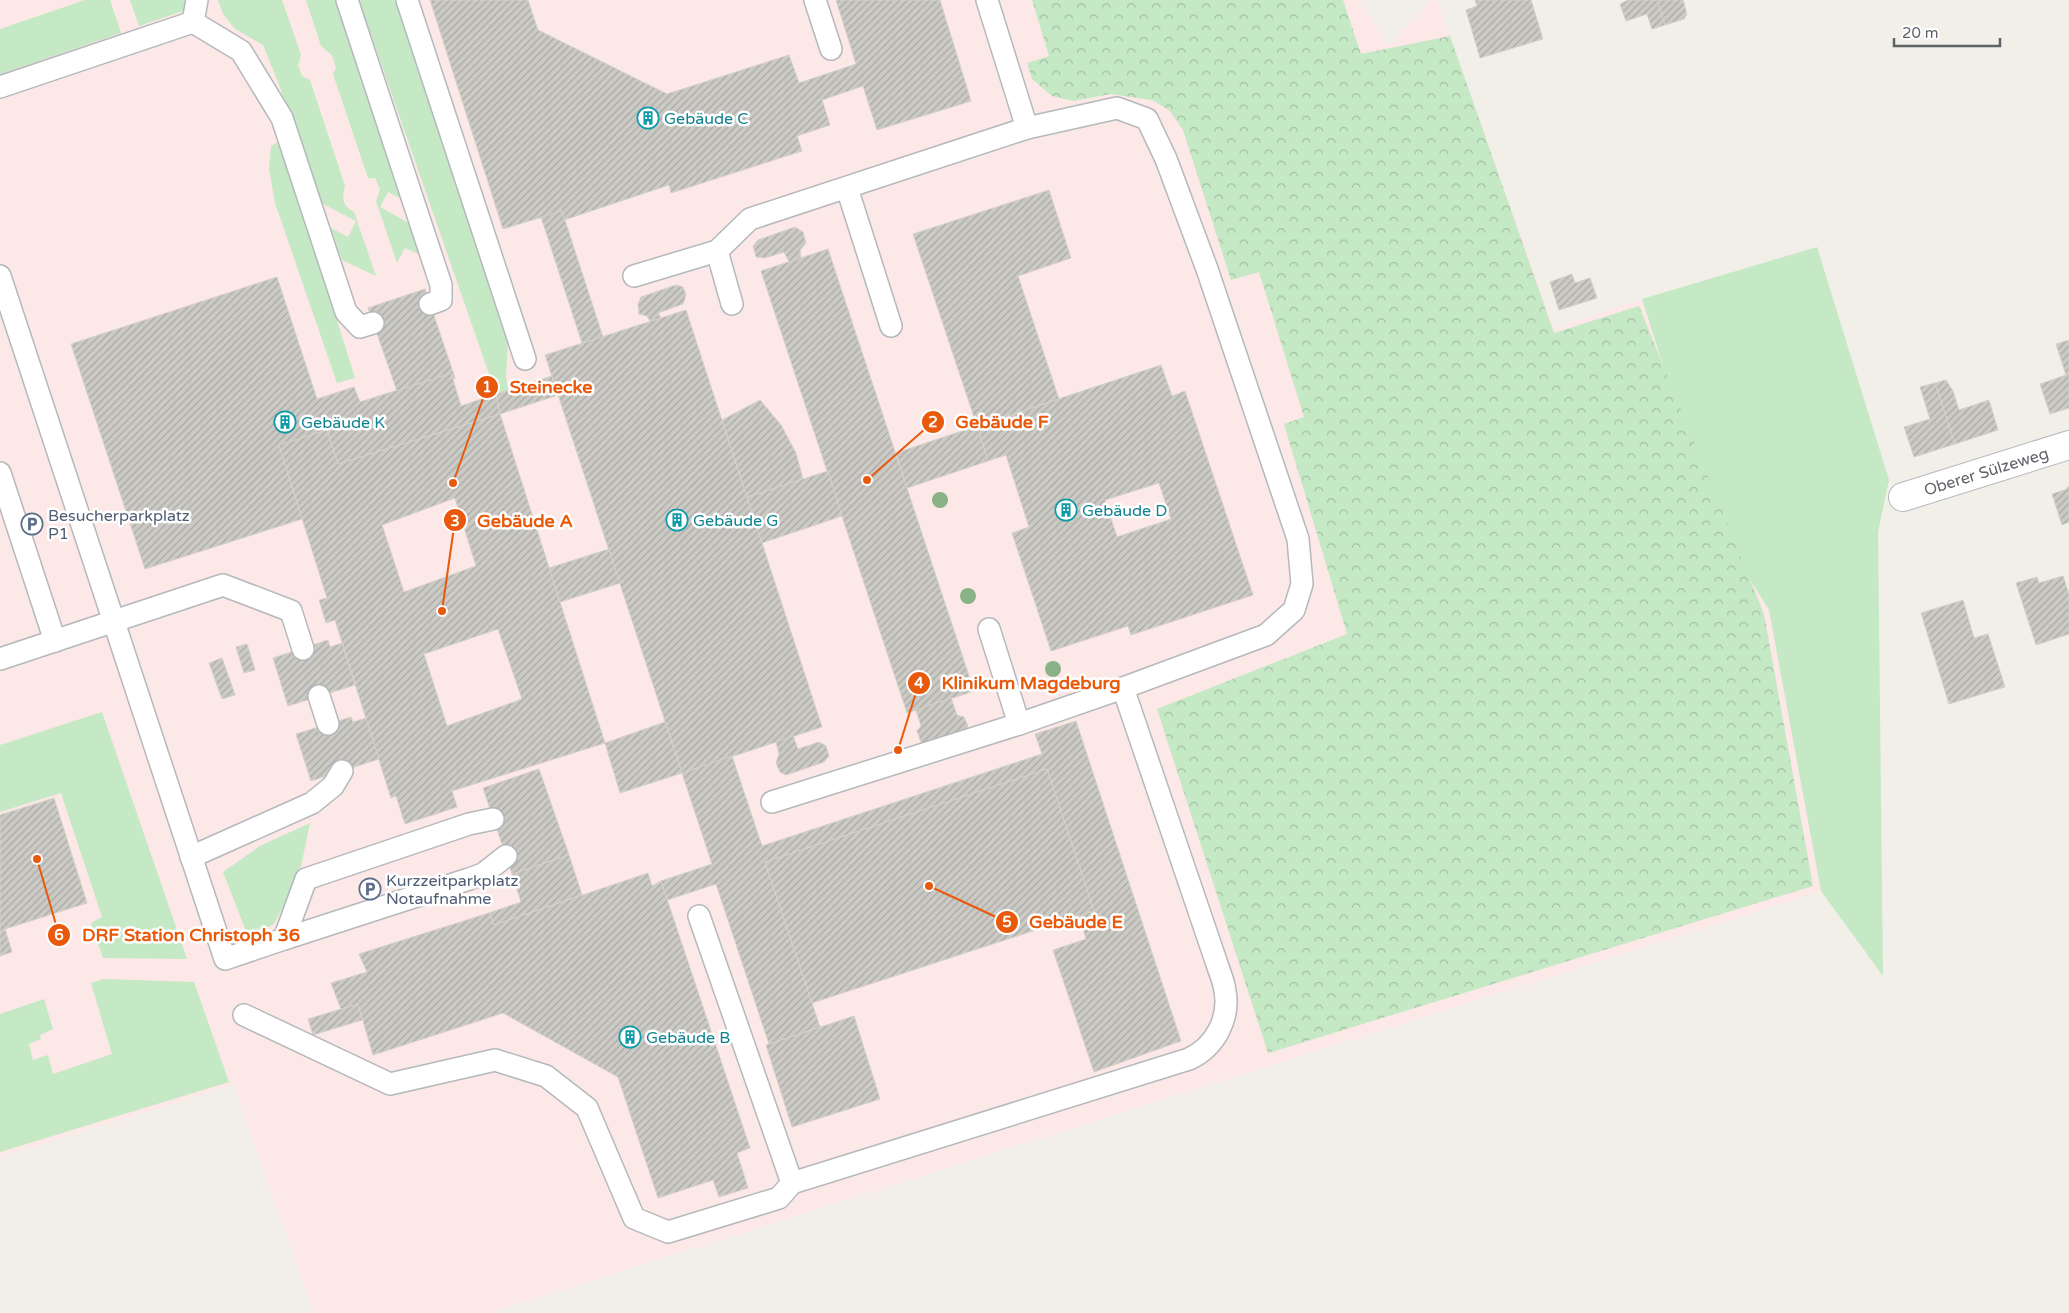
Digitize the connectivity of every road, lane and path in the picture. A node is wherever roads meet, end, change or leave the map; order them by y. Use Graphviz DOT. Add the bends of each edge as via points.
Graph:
graph roads {
  1 [pos="197,0"];
  2 [pos="347,0"];
  3 [pos="407,0"];
  4 [pos="816,0"];
  5 [pos="987,0"];
  6 [pos="193,22"];
  7 [pos="831,49"];
  8 [pos="0,87"];
  9 [pos="1027,128"];
  10 [pos="847,188"];
  11 [pos="717,251"];
  12 [pos="0,276"];
  13 [pos="634,276"];
  14 [pos="430,304"];
  15 [pos="732,304"];
  16 [pos="373,323"];
  17 [pos="891,326"];
  18 [pos="525,358"];
  19 [pos="2069,445"];
  20 [pos="0,473"];
  21 [pos="1902,497"];
  22 [pos="115,620"];
  23 [pos="989,629"];
  24 [pos="55,641"];
  25 [pos="303,649"];
  26 [pos="0,660"];
  27 [pos="1123,688"];
  28 [pos="319,696"];
  29 [pos="328,724"];
  30 [pos="1019,724"];
  31 [pos="342,771"];
  32 [pos="772,802"];
  33 [pos="493,819"];
  34 [pos="506,856"];
  35 [pos="191,857"];
  36 [pos="699,916"];
  37 [pos="284,939"];
  38 [pos="244,1015"];
  39 [pos="792,1183"];
  1 -- 6 [label="lane"];
  2 -- 14 [label="lane" via="441,285 441,300"];
  3 -- 18 [label="lane"];
  4 -- 7 [label="lane"];
  5 -- 9 [label="lane"];
  6 -- 8 [label="lane"];
  6 -- 16 [label="lane" via="241,51 282,118 346,312 360,327"];
  9 -- 10 [label="lane"];
  9 -- 27 [label="lane" via="1117,108 1147,119 1166,159 1207,269 1298,539 1302,584 1294,610 1266,635"];
  10 -- 11 [label="lane" via="750,219"];
  10 -- 17 [label="lane"];
  11 -- 13 [label="lane"];
  11 -- 15 [label="lane"];
  12 -- 22 [label="lane"];
  19 -- 21 [label="street, Oberer Sülzeweg"];
  20 -- 24 [label="lane"];
  22 -- 24 [label="lane"];
  22 -- 25 [label="lane" via="224,585 291,611"];
  22 -- 35 [label="lane"];
  23 -- 30 [label="lane"];
  24 -- 26 [label="lane"];
  27 -- 30 [label="lane"];
  27 -- 39 [label="lane" via="1224,986 1225,1013 1218,1033 1201,1052 1189,1059"];
  28 -- 29 [label="lane"];
  30 -- 32 [label="lane"];
  31 -- 35 [label="lane" via="334,786 312,803"];
  33 -- 37 [label="lane" via="306,878"];
  34 -- 37 [label="lane" via="484,874"];
  35 -- 37 [label="lane" via="225,959"];
  36 -- 39 [label="lane"];
  38 -- 39 [label="lane" via="390,1084 495,1060 546,1076 587,1108 634,1218 668,1232 779,1198"];
}
